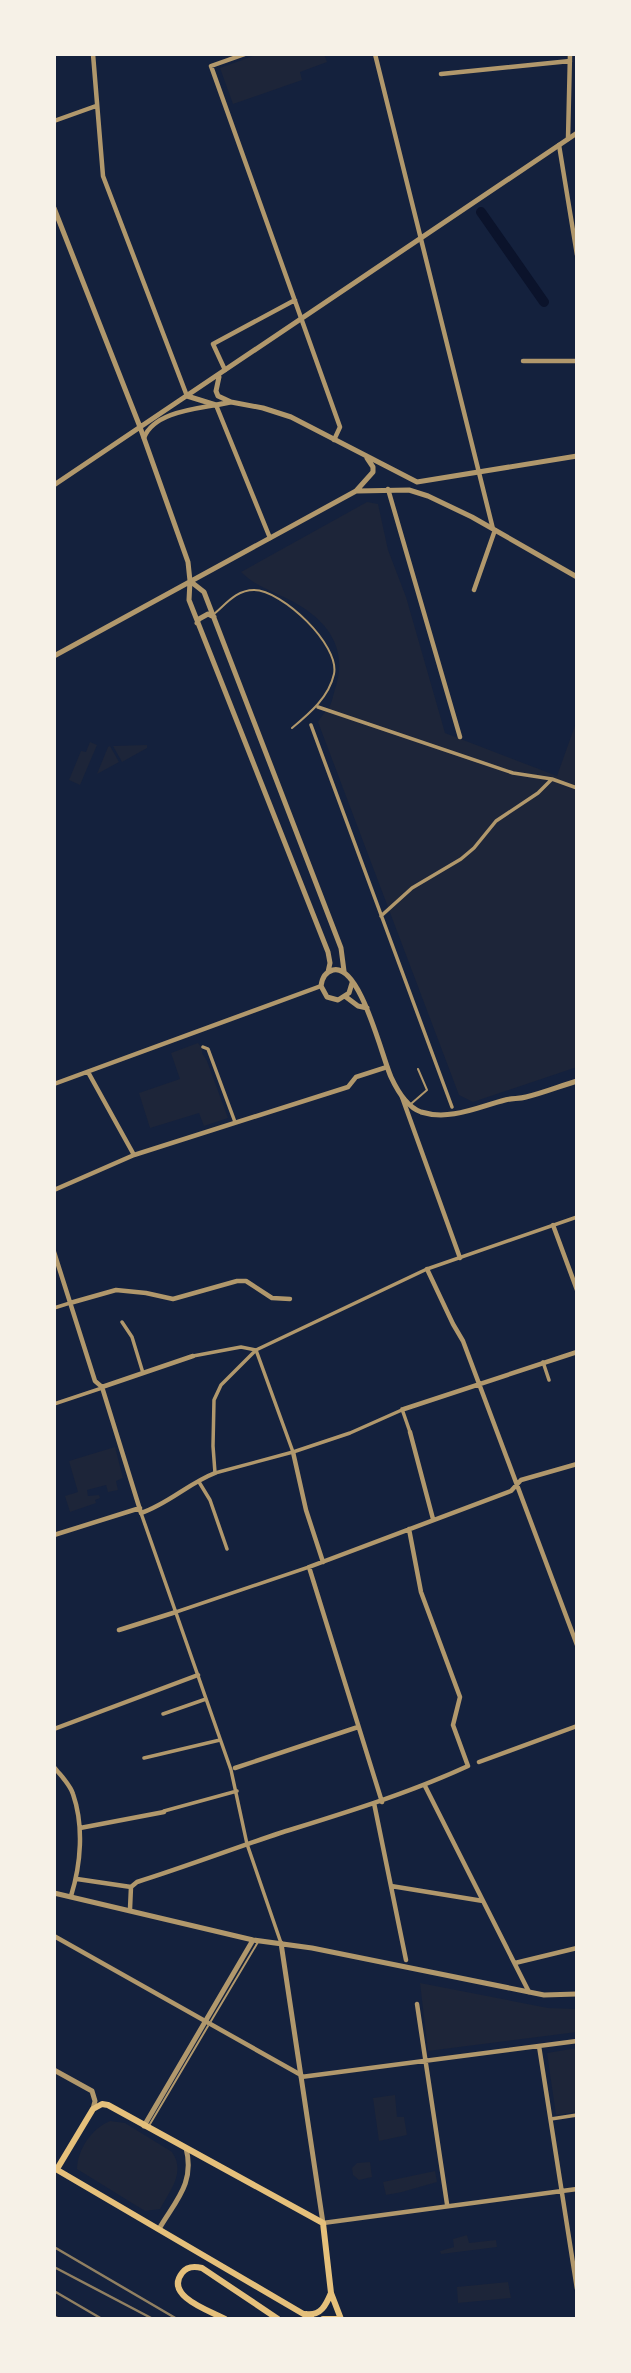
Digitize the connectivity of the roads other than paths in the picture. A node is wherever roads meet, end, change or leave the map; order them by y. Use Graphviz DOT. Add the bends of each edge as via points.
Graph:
graph roads {
  1 [pos="93,54"];
  2 [pos="245,54"];
  3 [pos="375,54"];
  4 [pos="570,54"];
  5 [pos="570,61"];
  6 [pos="442,74"];
  7 [pos="96,106"];
  8 [pos="54,121"];
  9 [pos="577,133"];
  10 [pos="568,139"];
  11 [pos="559,145"];
  12 [pos="54,208"];
  13 [pos="419,240"];
  14 [pos="577,255"];
  15 [pos="295,300"];
  16 [pos="302,320"];
  17 [pos="523,361"];
  18 [pos="577,361"];
  19 [pos="223,372"];
  20 [pos="187,396"];
  21 [pos="231,402"];
  22 [pos="216,405"];
  23 [pos="140,427"];
  24 [pos="144,439"];
  25 [pos="334,440"];
  26 [pos="362,453"];
  27 [pos="577,456"];
  28 [pos="478,474"];
  29 [pos="54,485"];
  30 [pos="388,489"];
  31 [pos="356,491"];
  32 [pos="494,530"];
  33 [pos="270,538"];
  34 [pos="577,578"];
  35 [pos="190,581"];
  36 [pos="474,590"];
  37 [pos="213,616"];
  38 [pos="197,623"];
  39 [pos="54,656"];
  40 [pos="318,706"];
  41 [pos="311,725"];
  42 [pos="292,728"];
  43 [pos="460,737"];
  44 [pos="552,779"];
  45 [pos="577,788"];
  46 [pos="381,920"];
  47 [pos="345,971"];
  48 [pos="328,972"];
  49 [pos="352,983"];
  50 [pos="321,986"];
  51 [pos="346,997"];
  52 [pos="367,1009"];
  53 [pos="207,1046"];
  54 [pos="387,1067"];
  55 [pos="418,1069"];
  56 [pos="88,1072"];
  57 [pos="577,1081"];
  58 [pos="54,1084"];
  59 [pos="402,1097"];
  60 [pos="410,1105"];
  61 [pos="452,1107"];
  62 [pos="235,1122"];
  63 [pos="134,1155"];
  64 [pos="54,1190"];
  65 [pos="577,1217"];
  66 [pos="553,1225"];
  67 [pos="54,1252"];
  68 [pos="460,1258"];
  69 [pos="427,1269"];
  70 [pos="577,1290"];
  71 [pos="290,1299"];
  72 [pos="70,1303"];
  73 [pos="54,1308"];
  74 [pos="122,1322"];
  75 [pos="256,1350"];
  76 [pos="577,1352"];
  77 [pos="193,1356"];
  78 [pos="543,1363"];
  79 [pos="144,1373"];
  80 [pos="549,1380"];
  81 [pos="478,1384"];
  82 [pos="102,1387"];
  83 [pos="54,1404"];
  84 [pos="403,1409"];
  85 [pos="410,1432"];
  86 [pos="293,1452"];
  87 [pos="577,1464"];
  88 [pos="215,1473"];
  89 [pos="198,1480"];
  90 [pos="516,1484"];
  91 [pos="141,1511"];
  92 [pos="433,1519"];
  93 [pos="410,1529"];
  94 [pos="54,1535"];
  95 [pos="227,1549"];
  96 [pos="323,1562"];
  97 [pos="309,1567"];
  98 [pos="176,1612"];
  99 [pos="119,1630"];
  100 [pos="577,1645"];
  101 [pos="198,1675"];
  102 [pos="206,1699"];
  103 [pos="163,1714"];
  104 [pos="577,1726"];
  105 [pos="358,1727"];
  106 [pos="54,1729"];
  107 [pos="220,1740"];
  108 [pos="144,1758"];
  109 [pos="479,1762"];
  110 [pos="468,1766"];
  111 [pos="54,1767"];
  112 [pos="233,1769"];
  113 [pos="425,1786"];
  114 [pos="237,1791"];
  115 [pos="382,1801"];
  116 [pos="374,1803"];
  117 [pos="163,1812"];
  118 [pos="80,1828"];
  119 [pos="247,1844"];
  120 [pos="77,1879"];
  121 [pos="391,1886"];
  122 [pos="131,1887"];
  123 [pos="54,1893"];
  124 [pos="71,1896"];
  125 [pos="483,1901"];
  126 [pos="130,1909"];
  127 [pos="54,1937"];
  128 [pos="256,1940"];
  129 [pos="281,1943"];
  130 [pos="577,1948"];
  131 [pos="515,1963"];
  132 [pos="406,1964"];
  133 [pos="529,1992"];
  134 [pos="577,1994"];
  135 [pos="417,2004"];
  136 [pos="207,2022"];
  137 [pos="577,2041"];
  138 [pos="539,2046"];
  139 [pos="425,2061"];
  140 [pos="54,2070"];
  141 [pos="301,2076"];
  142 [pos="93,2109"];
  143 [pos="577,2115"];
  144 [pos="550,2119"];
  145 [pos="146,2127"];
  146 [pos="186,2148"];
  147 [pos="55,2169"];
  148 [pos="577,2189"];
  149 [pos="561,2191"];
  150 [pos="447,2204"];
  151 [pos="323,2223"];
  152 [pos="159,2229"];
  153 [pos="577,2288"];
  154 [pos="331,2294"];
  155 [pos="306,2314"];
  156 [pos="225,2319"];
  157 [pos="278,2319"];
  158 [pos="312,2319"];
  159 [pos="323,2319"];
  160 [pos="339,2319"];
  1 -- 7 [label="street"];
  2 -- 15 [label="street" via="211,66"];
  3 -- 13 [label="street"];
  4 -- 5 [label="street"];
  5 -- 6 [label="street"];
  5 -- 10 [label="street"];
  7 -- 8 [label="street"];
  7 -- 20 [label="street" via="103,176"];
  9 -- 10 [label="street"];
  10 -- 11 [label="street"];
  11 -- 13 [label="street"];
  11 -- 14 [label="street"];
  12 -- 23 [label="street"];
  13 -- 16 [label="street"];
  13 -- 28 [label="street"];
  15 -- 16 [label="street"];
  15 -- 19 [label="street" via="213,344"];
  16 -- 19 [label="street"];
  16 -- 25 [label="street" via="340,427"];
  17 -- 18 [label="street"];
  19 -- 20 [label="street"];
  19 -- 21 [label="street" via="216,391"];
  20 -- 22 [label="street"];
  20 -- 23 [label="street"];
  21 -- 22 [label="street"];
  21 -- 25 [label="street" via="291,417"];
  22 -- 24 [label="street" via="159,421"];
  22 -- 33 [label="street"];
  23 -- 24 [label="street"];
  23 -- 29 [label="street"];
  24 -- 35 [label="street" via="187,559"];
  25 -- 26 [label="street"];
  26 -- 28 [label="street" via="417,482"];
  26 -- 31 [label="street" via="373,472"];
  27 -- 28 [label="street"];
  28 -- 32 [label="street"];
  30 -- 31 [label="street"];
  30 -- 32 [label="street" via="428,496"];
  30 -- 43 [label="street"];
  31 -- 33 [label="street"];
  32 -- 34 [label="street"];
  32 -- 36 [label="street"];
  33 -- 35 [label="street"];
  35 -- 37 [label="street" via="204,592"];
  35 -- 38 [label="street" via="188,599"];
  35 -- 39 [label="street"];
  37 -- 38 [label="street" via="208,614"];
  37 -- 40 [label="lane" via="232,597 249,591 280,598 303,619 334,662 334,674"];
  37 -- 47 [label="street" via="341,948"];
  38 -- 48 [label="street" via="328,952"];
  40 -- 42 [label="lane"];
  40 -- 44 [label="street" via="513,772"];
  41 -- 46 [label="street"];
  44 -- 45 [label="street"];
  44 -- 46 [label="street" via="496,821 461,859 412,888"];
  46 -- 61 [label="street"];
  47 -- 48 [label="street"];
  47 -- 49 [label="street"];
  48 -- 50 [label="street"];
  49 -- 51 [label="street"];
  49 -- 52 [label="street"];
  50 -- 51 [label="street" via="331,999"];
  50 -- 56 [label="street"];
  51 -- 52 [label="street"];
  52 -- 54 [label="street"];
  53 -- 62 [label="street"];
  54 -- 59 [label="street"];
  54 -- 62 [label="street" via="356,1077 348,1087"];
  55 -- 60 [label="lane" via="427,1090"];
  56 -- 58 [label="street"];
  56 -- 63 [label="street"];
  57 -- 60 [label="street" via="466,1112 443,1115"];
  59 -- 60 [label="street"];
  59 -- 68 [label="street"];
  62 -- 63 [label="street"];
  63 -- 64 [label="street"];
  65 -- 66 [label="street"];
  66 -- 68 [label="street"];
  66 -- 70 [label="street"];
  67 -- 72 [label="street"];
  68 -- 69 [label="street"];
  69 -- 75 [label="street"];
  69 -- 81 [label="street" via="463,1340"];
  71 -- 72 [label="street" via="272,1298 246,1281 237,1281 173,1299 116,1290"];
  72 -- 73 [label="street"];
  72 -- 82 [label="street" via="95,1381"];
  74 -- 79 [label="street"];
  75 -- 77 [label="street" via="241,1347"];
  75 -- 86 [label="street"];
  75 -- 88 [label="street" via="221,1385 214,1400"];
  76 -- 78 [label="street"];
  77 -- 79 [label="street"];
  78 -- 80 [label="street"];
  78 -- 81 [label="street"];
  79 -- 82 [label="street"];
  81 -- 84 [label="street"];
  81 -- 90 [label="street"];
  82 -- 83 [label="street"];
  82 -- 91 [label="street"];
  84 -- 85 [label="street"];
  84 -- 86 [label="street"];
  85 -- 92 [label="street"];
  86 -- 88 [label="street"];
  86 -- 96 [label="street"];
  87 -- 90 [label="street"];
  88 -- 89 [label="street"];
  89 -- 91 [label="street" via="154,1509"];
  89 -- 95 [label="street"];
  90 -- 92 [label="street" via="511,1491"];
  90 -- 100 [label="street"];
  91 -- 94 [label="street"];
  91 -- 98 [label="street"];
  92 -- 93 [label="street"];
  93 -- 96 [label="street"];
  93 -- 110 [label="street" via="421,1592 460,1697 453,1725"];
  96 -- 97 [label="street"];
  97 -- 98 [label="street"];
  97 -- 105 [label="street"];
  98 -- 99 [label="street"];
  98 -- 101 [label="street"];
  101 -- 102 [label="street"];
  101 -- 106 [label="street"];
  102 -- 103 [label="street"];
  102 -- 107 [label="street"];
  104 -- 109 [label="street"];
  105 -- 112 [label="street"];
  105 -- 115 [label="street"];
  107 -- 108 [label="street"];
  107 -- 112 [label="street"];
  109 -- 110 [label="street"];
  110 -- 113 [label="street"];
  111 -- 118 [label="street" via="72,1791"];
  112 -- 114 [label="street"];
  113 -- 115 [label="street"];
  113 -- 125 [label="street"];
  114 -- 117 [label="street"];
  114 -- 119 [label="street"];
  115 -- 116 [label="street"];
  116 -- 119 [label="street"];
  116 -- 121 [label="street"];
  117 -- 118 [label="street"];
  118 -- 120 [label="street"];
  119 -- 122 [label="street"];
  119 -- 129 [label="street"];
  120 -- 122 [label="street"];
  120 -- 124 [label="street"];
  121 -- 125 [label="street"];
  121 -- 132 [label="street"];
  122 -- 126 [label="street"];
  123 -- 124 [label="street"];
  124 -- 126 [label="street"];
  125 -- 131 [label="street"];
  126 -- 128 [label="street"];
  127 -- 136 [label="street"];
  128 -- 129 [label="street"];
  128 -- 136 [label="street"];
  129 -- 132 [label="street"];
  129 -- 141 [label="street"];
  130 -- 131 [label="street"];
  131 -- 133 [label="street"];
  132 -- 133 [label="street"];
  133 -- 134 [label="street"];
  135 -- 139 [label="street"];
  136 -- 141 [label="street"];
  136 -- 145 [label="street"];
  137 -- 138 [label="street"];
  138 -- 139 [label="street"];
  138 -- 144 [label="street"];
  139 -- 141 [label="street"];
  139 -- 150 [label="street"];
  140 -- 142 [label="street" via="92,2091"];
  141 -- 151 [label="street"];
  142 -- 145 [label="main road" via="108,2105"];
  142 -- 147 [label="main road"];
  143 -- 144 [label="street"];
  144 -- 149 [label="street"];
  145 -- 146 [label="main road"];
  146 -- 151 [label="main road"];
  146 -- 152 [label="street" via="187,2181"];
  147 -- 152 [label="main road"];
  148 -- 149 [label="street"];
  149 -- 150 [label="street"];
  149 -- 153 [label="street"];
  150 -- 151 [label="street"];
  151 -- 154 [label="main road"];
  152 -- 155 [label="main road"];
  154 -- 155 [label="main road" via="322,2311"];
  154 -- 160 [label="main road"];
  155 -- 158 [label="main road"];
  156 -- 157 [label="main road" via="182,2295 178,2279 185,2270 202,2268"];
  159 -- 160 [label="main road"];
}
